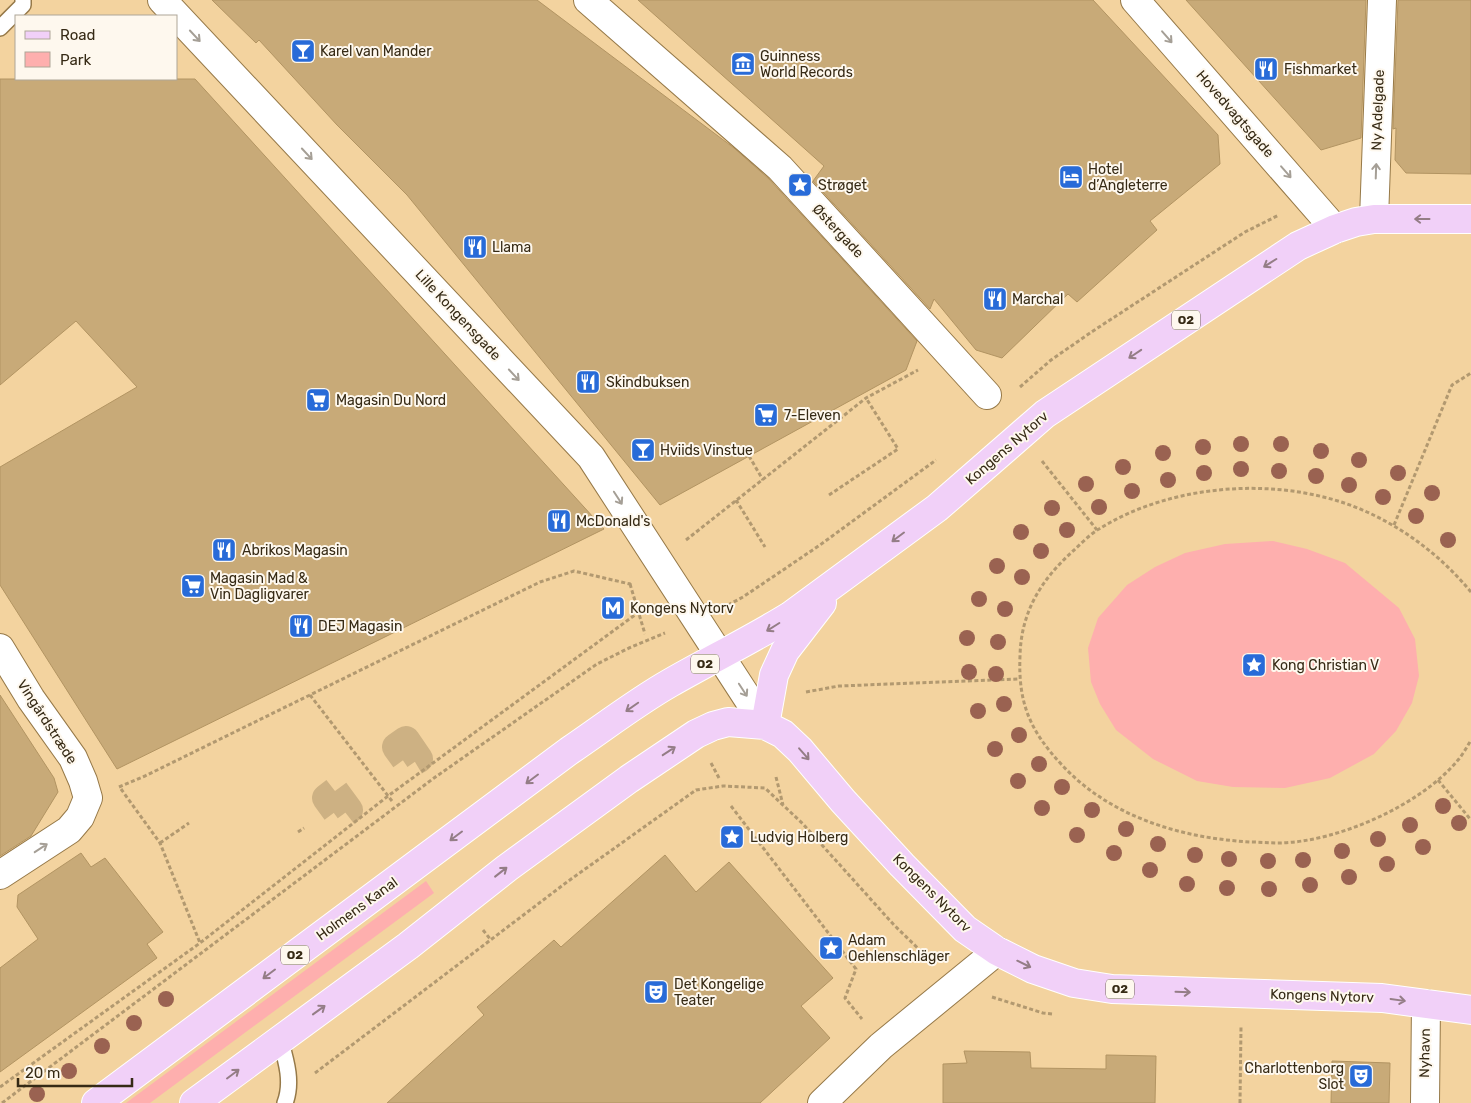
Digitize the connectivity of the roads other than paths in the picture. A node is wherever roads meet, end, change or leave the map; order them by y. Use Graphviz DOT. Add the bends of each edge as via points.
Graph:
graph roads {
  1 [pos="23,0"];
  2 [pos="162,0"];
  3 [pos="588,0"];
  4 [pos="1135,0"];
  5 [pos="1382,0"];
  6 [pos="176,15"];
  7 [pos="178,17"];
  8 [pos="0,28"];
  9 [pos="1374,219"];
  10 [pos="1471,219"];
  11 [pos="1335,229"];
  12 [pos="986,395"];
  13 [pos="841,579"];
  14 [pos="0,648"];
  15 [pos="721,656"];
  16 [pos="765,725"];
  17 [pos="569,751"];
  18 [pos="0,875"];
  19 [pos="996,950"];
  20 [pos="1426,1004"];
  21 [pos="1471,1010"];
  22 [pos="280,1039"];
  23 [pos="96,1103"];
  24 [pos="194,1103"];
  25 [pos="285,1103"];
  26 [pos="822,1103"];
  27 [pos="1425,1103"];
  1 -- 8 [label="lane" via="23,5"];
  2 -- 6 [label="street, Lille Kongensgade, one-way"];
  3 -- 12 [label="street, Østergade" via="780,168"];
  4 -- 11 [label="street, Hovedvagtsgade, one-way"];
  9 -- 5 [label="street, Ny Adelgade, one-way"];
  7 -- 15 [label="street, Lille Kongensgade, one-way" via="591,457"];
  10 -- 9 [label="main road, Kongens Nytorv / O2, one-way"];
  9 -- 11 [label="main road, Kongens Nytorv / O2"];
  11 -- 13 [label="main road, Kongens Nytorv / O2, one-way" via="1298,246 1266,266 1045,414 937,508"];
  13 -- 15 [label="main road, Kongens Nytorv / O2, one-way" via="790,616"];
  13 -- 16 [label="main road" via="785,652 774,675"];
  18 -- 14 [label="street, Vingårdstræde, one-way" via="69,830 80,817 88,798 73,758"];
  15 -- 16 [label="street, Lille Kongensgade, one-way"];
  15 -- 17 [label="main road, Kongens Nytorv / O2, one-way" via="638,703"];
  16 -- 19 [label="main road, Kongens Nytorv / O2, one-way" via="783,734 800,750 902,866 965,929"];
  22 -- 16 [label="main road, Kongens Nytorv / O2, one-way" via="668,752 713,726 728,722"];
  17 -- 23 [label="main road, Holmens Kanal / O2, one-way"];
  19 -- 20 [label="main road, Kongens Nytorv / O2, one-way" via="1033,969 1074,983 1112,989 1382,998"];
  19 -- 26 [label="street" via="881,1046"];
  20 -- 21 [label="main road, Kongens Nytorv / O2"];
  20 -- 27 [label="street, Nyhavn"];
  24 -- 22 [label="main road, O2, one-way"];
  22 -- 25 [label="lane" via="288,1066 289,1093"];
}
